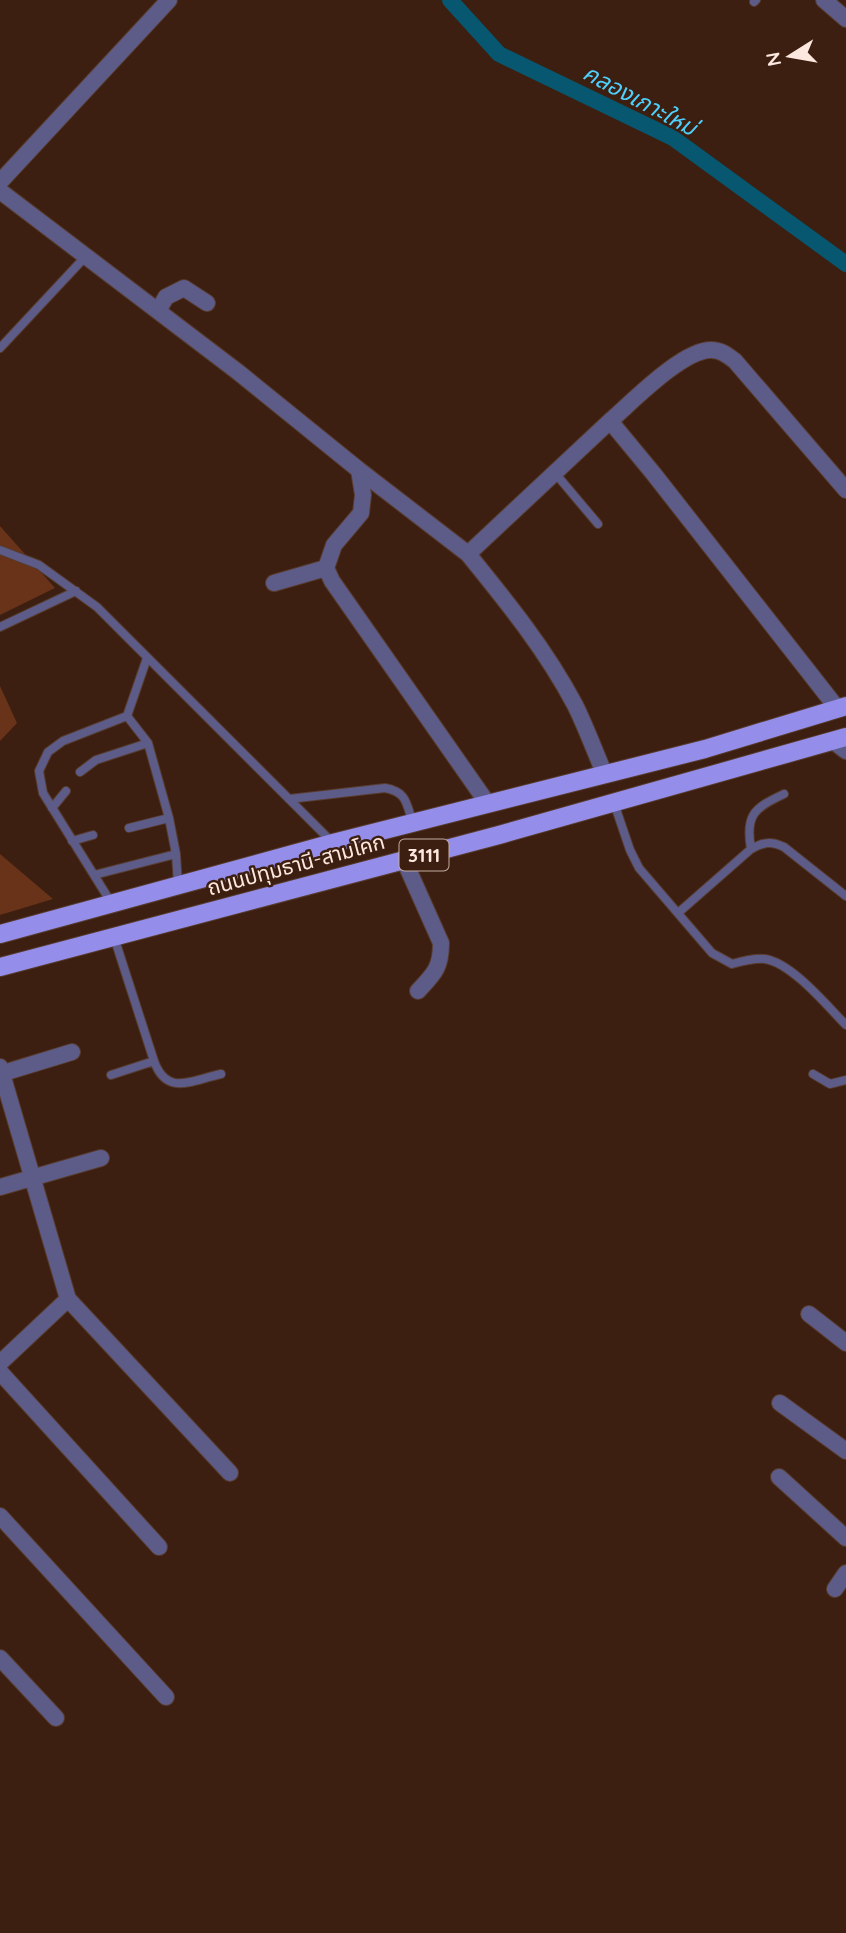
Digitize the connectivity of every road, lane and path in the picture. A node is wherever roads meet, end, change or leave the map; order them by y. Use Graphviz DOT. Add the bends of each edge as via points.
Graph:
graph roads {
  1 [pos="169,0"];
  2 [pos="831,2"];
  3 [pos="846,19"];
  4 [pos="0,183"];
  5 [pos="0,191"];
  6 [pos="86,256"];
  7 [pos="208,303"];
  8 [pos="158,311"];
  9 [pos="0,348"];
  10 [pos="610,421"];
  11 [pos="359,470"];
  12 [pos="555,473"];
  13 [pos="846,490"];
  14 [pos="598,524"];
  15 [pos="0,550"];
  16 [pos="468,554"];
  17 [pos="326,568"];
  18 [pos="274,583"];
  19 [pos="76,591"];
  20 [pos="0,627"];
  21 [pos="147,658"];
  22 [pos="841,707"];
  23 [pos="127,716"];
  24 [pos="148,743"];
  25 [pos="842,743"];
  26 [pos="80,772"];
  27 [pos="605,775"];
  28 [pos="66,791"];
  29 [pos="784,794"];
  30 [pos="289,799"];
  31 [pos="614,803"];
  32 [pos="488,804"];
  33 [pos="52,808"];
  34 [pos="169,818"];
  35 [pos="413,822"];
  36 [pos="129,828"];
  37 [pos="93,835"];
  38 [pos="72,841"];
  39 [pos="333,843"];
  40 [pos="751,849"];
  41 [pos="176,854"];
  42 [pos="404,860"];
  43 [pos="94,875"];
  44 [pos="178,886"];
  45 [pos="846,896"];
  46 [pos="112,904"];
  47 [pos="678,913"];
  48 [pos="0,934"];
  49 [pos="114,937"];
  50 [pos="0,967"];
  51 [pos="418,991"];
  52 [pos="846,1025"];
  53 [pos="72,1052"];
  54 [pos="154,1061"];
  55 [pos="1,1071"];
  56 [pos="221,1074"];
  57 [pos="813,1074"];
  58 [pos="111,1075"];
  59 [pos="846,1080"];
  60 [pos="101,1158"];
  61 [pos="34,1177"];
  62 [pos="0,1187"];
  63 [pos="68,1299"];
  64 [pos="809,1314"];
  65 [pos="846,1343"];
  66 [pos="0,1363"];
  67 [pos="0,1371"];
  68 [pos="780,1403"];
  69 [pos="846,1451"];
  70 [pos="230,1474"];
  71 [pos="779,1477"];
  72 [pos="0,1516"];
  73 [pos="846,1538"];
  74 [pos="159,1547"];
  75 [pos="846,1573"];
  76 [pos="835,1589"];
  77 [pos="0,1658"];
  78 [pos="166,1697"];
  79 [pos="56,1718"];
  1 -- 4 [label="street"];
  2 -- 3 [label="street"];
  5 -- 6 [label="street"];
  6 -- 8 [label="street"];
  6 -- 9 [label="lane"];
  7 -- 8 [label="street" via="184,288 166,297"];
  8 -- 11 [label="street"];
  10 -- 12 [label="street"];
  10 -- 13 [label="street" via="690,356 708,350 723,352"];
  10 -- 22 [label="street"];
  11 -- 16 [label="street"];
  11 -- 17 [label="street" via="361,513 334,545"];
  12 -- 14 [label="lane"];
  12 -- 16 [label="street"];
  15 -- 19 [label="lane" via="38,565"];
  16 -- 27 [label="street" via="553,667"];
  17 -- 18 [label="street"];
  17 -- 32 [label="street"];
  19 -- 20 [label="lane"];
  19 -- 21 [label="lane"];
  21 -- 23 [label="lane"];
  21 -- 30 [label="lane"];
  22 -- 27 [label="main road, ถนนปทุมธานี-สามโคก / 3111"];
  23 -- 24 [label="lane"];
  23 -- 33 [label="lane" via="63,741 48,752 39,771 43,793"];
  24 -- 26 [label="lane" via="96,760"];
  24 -- 34 [label="lane"];
  25 -- 31 [label="main road, ถนนปทุมธานี-สามโคก / 3111"];
  27 -- 32 [label="main road, ถนนปทุมธานี-สามโคก / 3111"];
  28 -- 33 [label="lane"];
  29 -- 40 [label="lane" via="765,803 749,822"];
  30 -- 35 [label="lane" via="397,790 404,796"];
  30 -- 39 [label="lane"];
  31 -- 42 [label="main road, ถนนปทุมธานี-สามโคก / 3111"];
  31 -- 47 [label="lane" via="639,868"];
  32 -- 35 [label="main road, ถนนปทุมธานี-สามโคก / 3111"];
  33 -- 38 [label="lane"];
  34 -- 36 [label="lane"];
  34 -- 41 [label="lane"];
  35 -- 39 [label="main road, ถนนปทุมธานี-สามโคก / 3111"];
  37 -- 38 [label="lane"];
  38 -- 43 [label="lane"];
  39 -- 44 [label="main road, ถนนปทุมธานี-สามโคก / 3111"];
  40 -- 45 [label="lane" via="763,843 784,847"];
  40 -- 47 [label="lane"];
  41 -- 43 [label="lane"];
  41 -- 44 [label="lane"];
  42 -- 49 [label="main road, ถนนปทุมธานี-สามโคก / 3111"];
  42 -- 51 [label="street" via="441,943 438,969"];
  43 -- 46 [label="lane"];
  44 -- 46 [label="main road, ถนนปทุมธานี-สามโคก / 3111"];
  46 -- 48 [label="main road, ถนนปทุมธานี-สามโคก / 3111"];
  47 -- 52 [label="lane" via="722,960 777,963"];
  49 -- 50 [label="main road, ถนนปทุมธานี-สามโคก / 3111"];
  49 -- 54 [label="lane"];
  53 -- 55 [label="street"];
  54 -- 56 [label="lane" via="163,1080 173,1084"];
  54 -- 58 [label="lane"];
  55 -- 61 [label="street"];
  57 -- 59 [label="lane" via="830,1084"];
  60 -- 61 [label="street"];
  61 -- 62 [label="street"];
  61 -- 63 [label="street"];
  63 -- 66 [label="street"];
  63 -- 70 [label="street"];
  64 -- 65 [label="street"];
  67 -- 74 [label="street"];
  68 -- 69 [label="street"];
  71 -- 73 [label="street"];
  72 -- 78 [label="street"];
  75 -- 76 [label="street"];
  77 -- 79 [label="street"];
}
